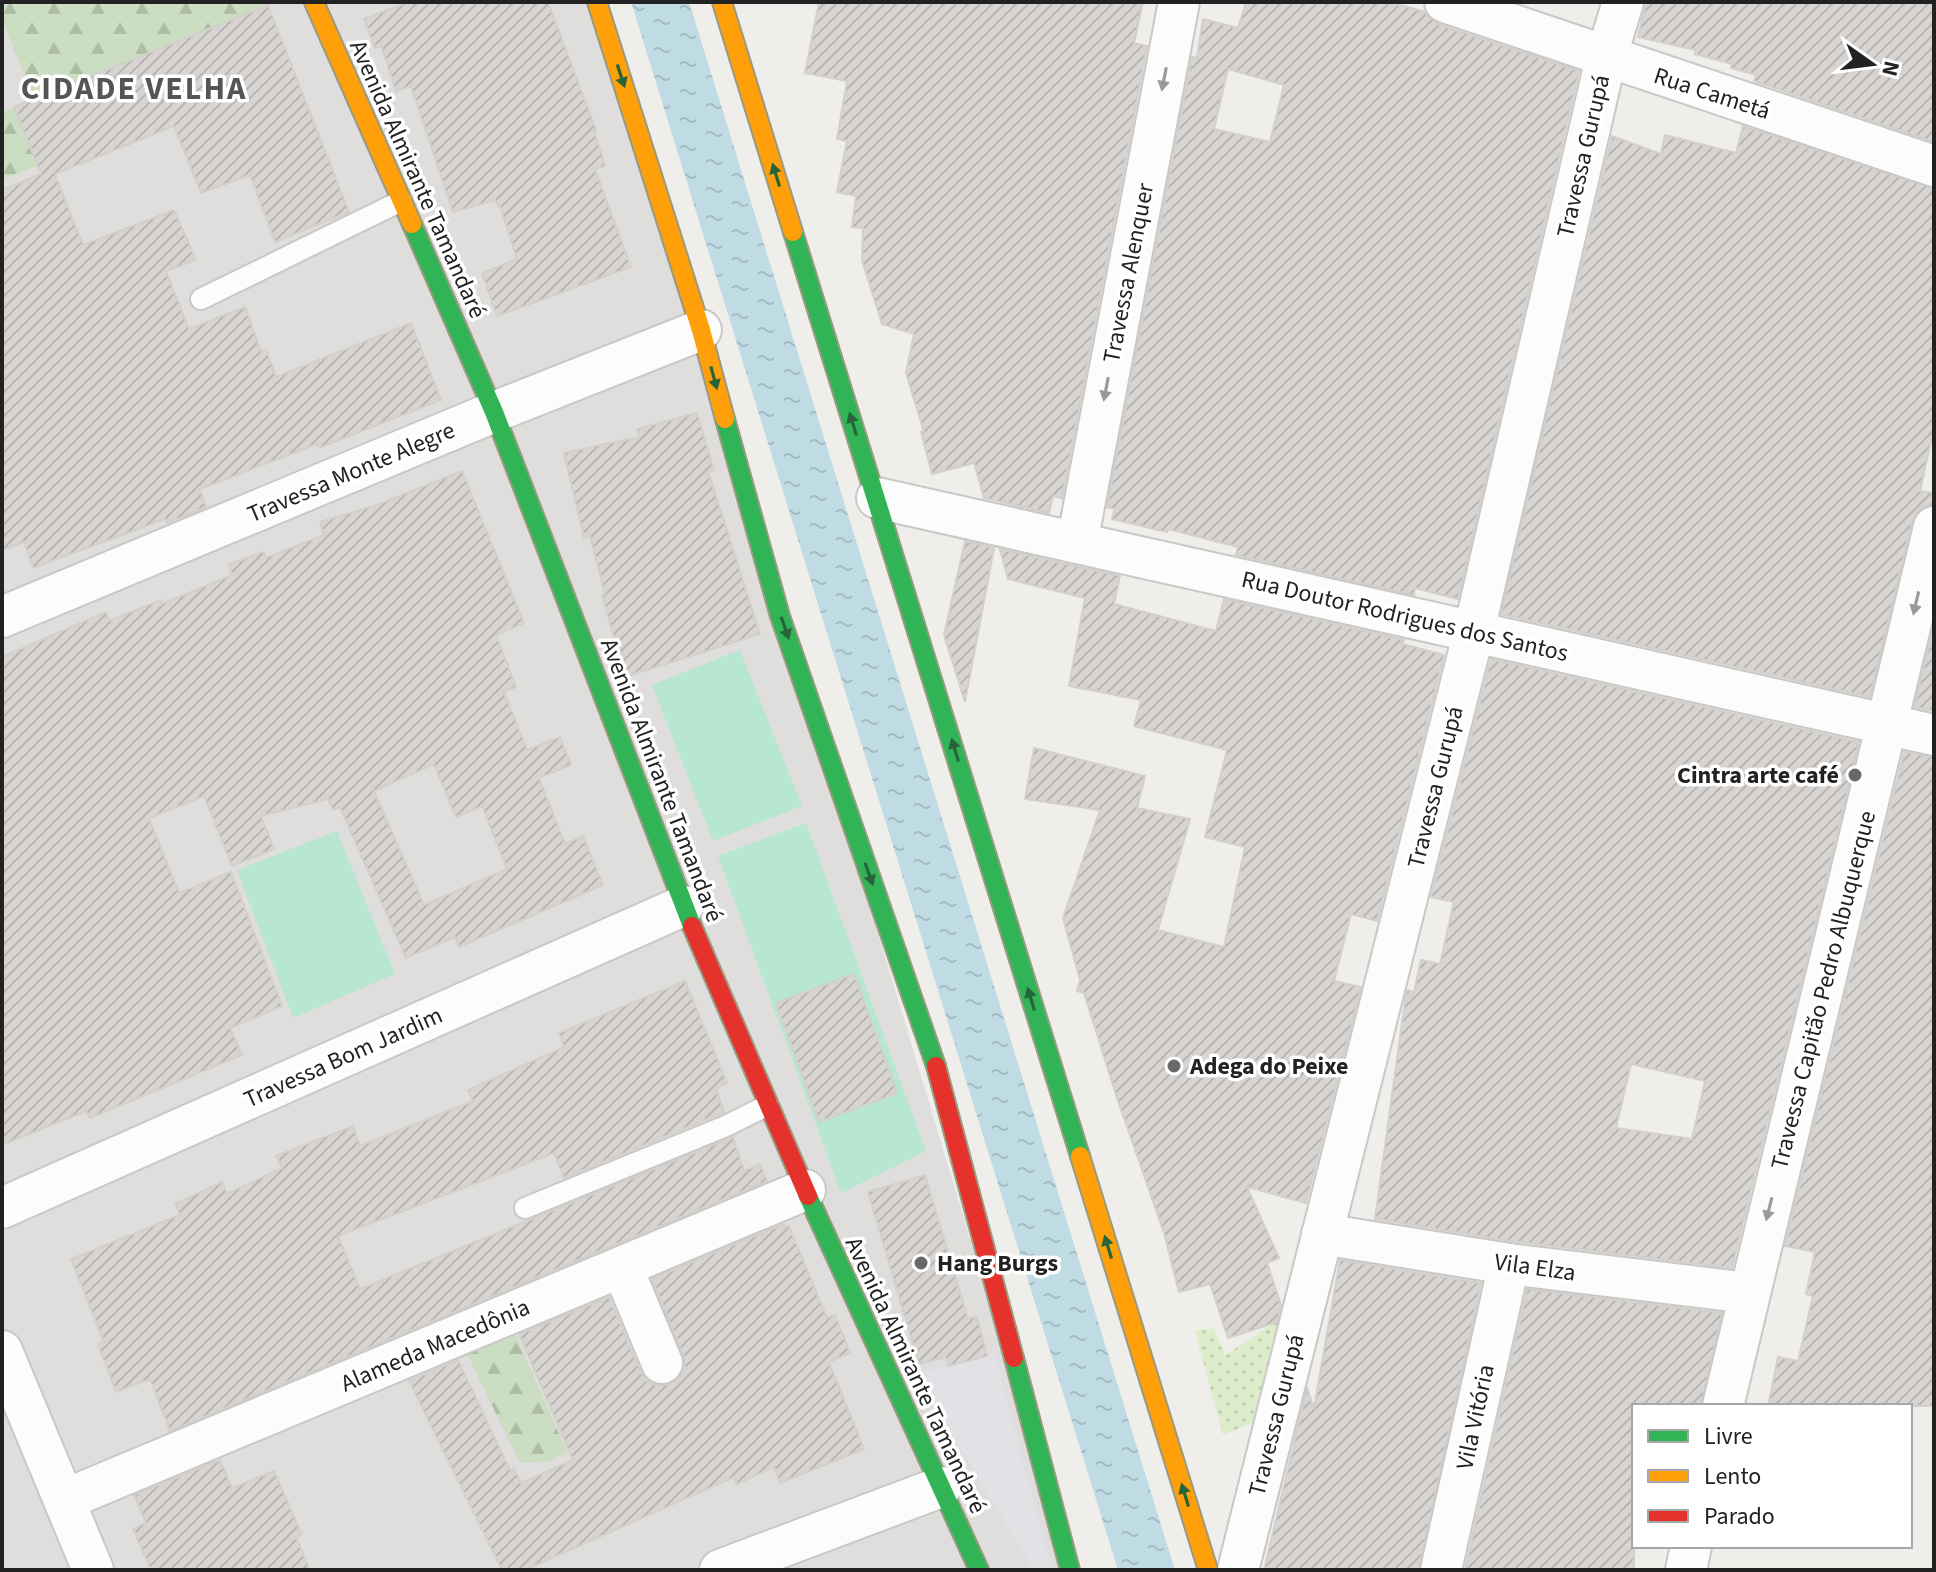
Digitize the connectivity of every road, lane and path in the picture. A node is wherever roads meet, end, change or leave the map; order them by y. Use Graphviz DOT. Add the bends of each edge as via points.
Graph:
graph roads {
  1 [pos="314,2"];
  2 [pos="597,2"];
  3 [pos="722,2"];
  4 [pos="1179,2"];
  5 [pos="1445,2"];
  6 [pos="1623,2"];
  7 [pos="1606,58"];
  8 [pos="1934,166"];
  9 [pos="401,201"];
  10 [pos="201,299"];
  11 [pos="701,330"];
  12 [pos="494,412"];
  13 [pos="877,498"];
  14 [pos="1934,527"];
  15 [pos="1077,543"];
  16 [pos="2,617"];
  17 [pos="1474,631"];
  18 [pos="1888,726"];
  19 [pos="1934,735"];
  20 [pos="683,906"];
  21 [pos="768,1105"];
  22 [pos="805,1190"];
  23 [pos="2,1208"];
  24 [pos="525,1208"];
  25 [pos="1322,1234"];
  26 [pos="1509,1264"];
  27 [pos="622,1267"];
  28 [pos="1748,1293"];
  29 [pos="2,1351"];
  30 [pos="662,1363"];
  31 [pos="1723,1404"];
  32 [pos="941,1487"];
  33 [pos="64,1500"];
  34 [pos="1691,1548"];
  35 [pos="93,1570"];
  36 [pos="720,1570"];
  37 [pos="979,1570"];
  38 [pos="1070,1570"];
  39 [pos="1208,1570"];
  40 [pos="1238,1570"];
  41 [pos="1441,1570"];
  42 [pos="1686,1570"];
  1 -- 9 [label="main road, Avenida Almirante Tamandaré"];
  2 -- 11 [label="main road, one-way"];
  13 -- 3 [label="main road, one-way"];
  4 -- 15 [label="street, Travessa Alenquer, one-way"];
  5 -- 7 [label="street, Rua Cametá"];
  6 -- 7 [label="street, Travessa Gurupá"];
  7 -- 8 [label="street, Rua Cametá"];
  7 -- 17 [label="street, Travessa Gurupá"];
  9 -- 10 [label="lane"];
  9 -- 12 [label="main road, Avenida Almirante Tamandaré"];
  11 -- 12 [label="street, Travessa Monte Alegre"];
  11 -- 38 [label="main road, one-way" via="780,616 935,1063"];
  12 -- 16 [label="street, Travessa Monte Alegre"];
  12 -- 20 [label="main road, Avenida Almirante Tamandaré"];
  13 -- 15 [label="street, Rua Doutor Rodrigues dos Santos"];
  39 -- 13 [label="main road, one-way"];
  14 -- 18 [label="street, Travessa Capitão Pedro Albuquerque, one-way"];
  15 -- 17 [label="street, Rua Doutor Rodrigues dos Santos"];
  17 -- 18 [label="street, Rua Doutor Rodrigues dos Santos"];
  17 -- 25 [label="street, Travessa Gurupá"];
  18 -- 19 [label="street, Rua Doutor Rodrigues dos Santos"];
  18 -- 28 [label="street, Travessa Capitão Pedro Albuquerque, one-way"];
  20 -- 21 [label="main road, Avenida Almirante Tamandaré"];
  20 -- 23 [label="street, Travessa Bom Jardim"];
  21 -- 22 [label="main road, Avenida Almirante Tamandaré"];
  21 -- 24 [label="lane"];
  22 -- 27 [label="street, Alameda Macedônia"];
  22 -- 32 [label="main road, Avenida Almirante Tamandaré"];
  25 -- 26 [label="street, Vila Elza"];
  25 -- 40 [label="street, Travessa Gurupá"];
  26 -- 28 [label="street, Vila Elza"];
  26 -- 41 [label="street, Vila Vitória"];
  27 -- 30 [label="street"];
  27 -- 33 [label="street, Alameda Macedônia"];
  28 -- 31 [label="street, Travessa Capitão Pedro Albuquerque"];
  29 -- 33 [label="street"];
  32 -- 36 [label="street"];
  32 -- 37 [label="main road, Avenida Almirante Tamandaré"];
  33 -- 35 [label="street"];
  34 -- 42 [label="street"];
}
